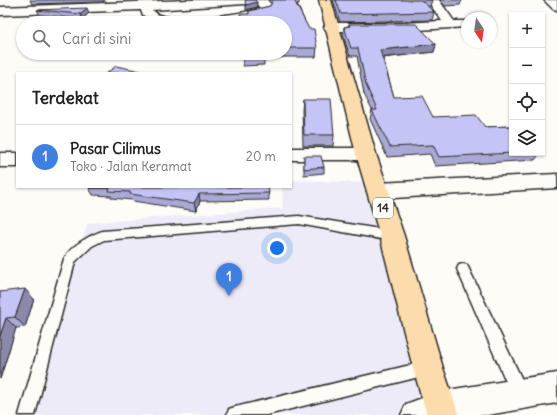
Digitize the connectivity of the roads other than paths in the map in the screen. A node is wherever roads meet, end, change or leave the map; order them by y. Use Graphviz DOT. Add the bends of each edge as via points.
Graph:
graph roads {
  1 [pos="244,0"];
  2 [pos="259,0"];
  3 [pos="324,0"];
  4 [pos="434,0"];
  5 [pos="550,0"];
  6 [pos="200,2"];
  7 [pos="557,6"];
  8 [pos="106,7"];
  9 [pos="143,7"];
  10 [pos="0,11"];
  11 [pos="96,16"];
  12 [pos="151,16"];
  13 [pos="235,16"];
  14 [pos="450,24"];
  15 [pos="461,24"];
  16 [pos="331,26"];
  17 [pos="292,154"];
  18 [pos="366,154"];
  19 [pos="0,160"];
  20 [pos="16,160"];
  21 [pos="557,181"];
  22 [pos="378,191"];
  23 [pos="392,236"];
  24 [pos="464,269"];
  25 [pos="428,368"];
  26 [pos="557,388"];
  27 [pos="521,394"];
  28 [pos="433,412"];
  29 [pos="27,415"];
  30 [pos="235,415"];
  1 -- 6 [label="street"];
  2 -- 13 [label="street" via="267,6 266,10"];
  3 -- 16 [label="highway, 14"];
  4 -- 14 [label="street"];
  5 -- 7 [label="street"];
  6 -- 9 [label="street"];
  8 -- 9 [label="street"];
  8 -- 10 [label="street"];
  8 -- 11 [label="street"];
  9 -- 12 [label="street"];
  14 -- 15 [label="street"];
  14 -- 16 [label="street" via="402,27"];
  16 -- 18 [label="highway, 14"];
  17 -- 18 [label="street"];
  18 -- 22 [label="highway, 14"];
  19 -- 20 [label="street"];
  21 -- 22 [label="street"];
  22 -- 23 [label="highway, 14"];
  23 -- 25 [label="highway, 14"];
  23 -- 29 [label="lane" via="299,220 102,236 88,243 70,259"];
  24 -- 27 [label="lane"];
  25 -- 28 [label="highway, 14"];
  25 -- 30 [label="lane"];
  26 -- 27 [label="street"];
  27 -- 28 [label="street"];
}
